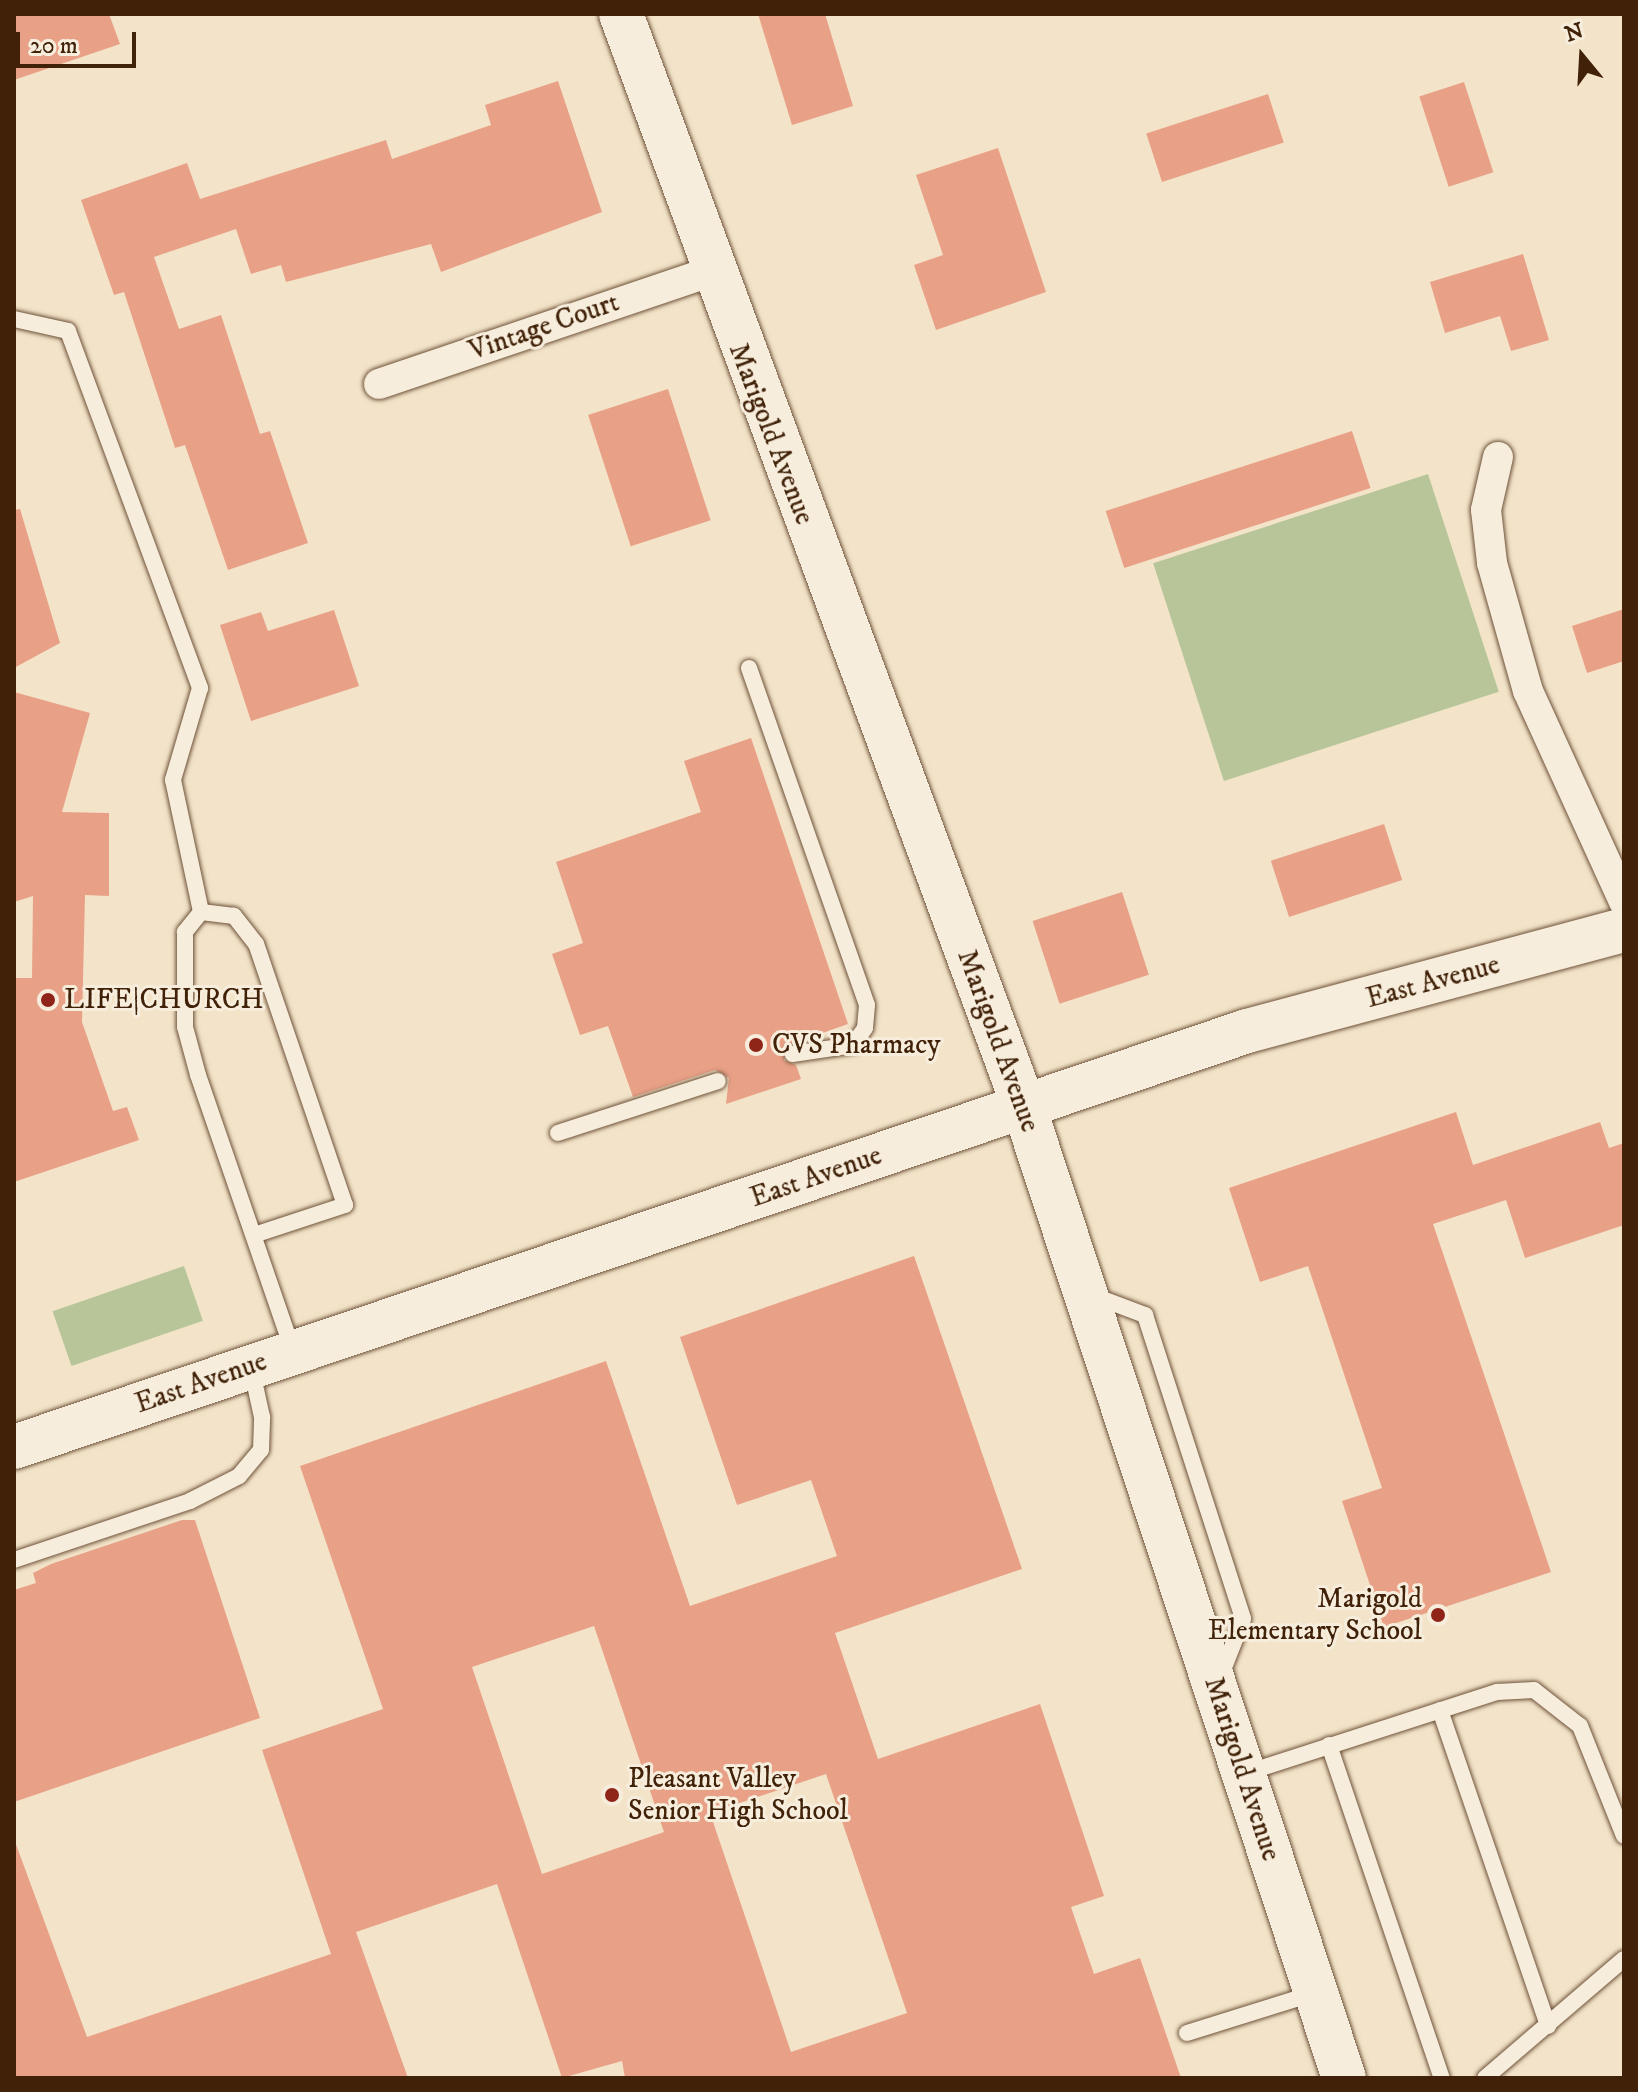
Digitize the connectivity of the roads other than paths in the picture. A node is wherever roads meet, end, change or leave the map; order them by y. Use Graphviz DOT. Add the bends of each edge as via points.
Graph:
graph roads {
  1 [pos="621,14"];
  2 [pos="710,272"];
  3 [pos="14,319"];
  4 [pos="379,384"];
  5 [pos="1498,457"];
  6 [pos="749,668"];
  7 [pos="1624,902"];
  8 [pos="201,912"];
  9 [pos="1624,930"];
  10 [pos="793,1054"];
  11 [pos="718,1081"];
  12 [pos="1024,1107"];
  13 [pos="558,1133"];
  14 [pos="254,1235"];
  15 [pos="293,1352"];
  16 [pos="250,1367"];
  17 [pos="16,1438"];
  18 [pos="14,1560"];
  19 [pos="1440,1710"];
  20 [pos="1329,1745"];
  21 [pos="1244,1773"];
  22 [pos="1624,1836"];
  23 [pos="1624,1959"];
  24 [pos="1316,1992"];
  25 [pos="1548,2026"];
  26 [pos="1187,2033"];
  27 [pos="1344,2078"];
  28 [pos="1442,2078"];
  29 [pos="1485,2078"];
  1 -- 2 [label="street, Marigold Avenue"];
  2 -- 4 [label="street, Vintage Court"];
  2 -- 12 [label="street, Marigold Avenue"];
  3 -- 8 [label="lane" via="68,331 200,688 173,780"];
  5 -- 7 [label="street" via="1489,536 1520,662"];
  6 -- 10 [label="lane" via="867,1005 865,1028 853,1045"];
  8 -- 14 [label="lane" via="185,932 185,1027"];
  8 -- 14 [label="lane" via="234,916 256,944 345,1205"];
  9 -- 12 [label="street, East Avenue" via="1247,1031"];
  11 -- 13 [label="lane"];
  12 -- 15 [label="street, East Avenue"];
  12 -- 21 [label="street, Marigold Avenue"];
  14 -- 15 [label="lane"];
  15 -- 16 [label="street, East Avenue"];
  16 -- 17 [label="street, East Avenue"];
  16 -- 18 [label="lane" via="262,1417 261,1450 239,1476 190,1501"];
  19 -- 20 [label="lane"];
  19 -- 22 [label="lane" via="1520,1689 1554,1702 1580,1726 1603,1768"];
  19 -- 25 [label="lane"];
  20 -- 21 [label="lane"];
  20 -- 28 [label="lane"];
  21 -- 24 [label="street, Marigold Avenue"];
  23 -- 25 [label="lane"];
  24 -- 26 [label="lane"];
  24 -- 27 [label="street, Marigold Avenue"];
  25 -- 29 [label="lane"];
}
